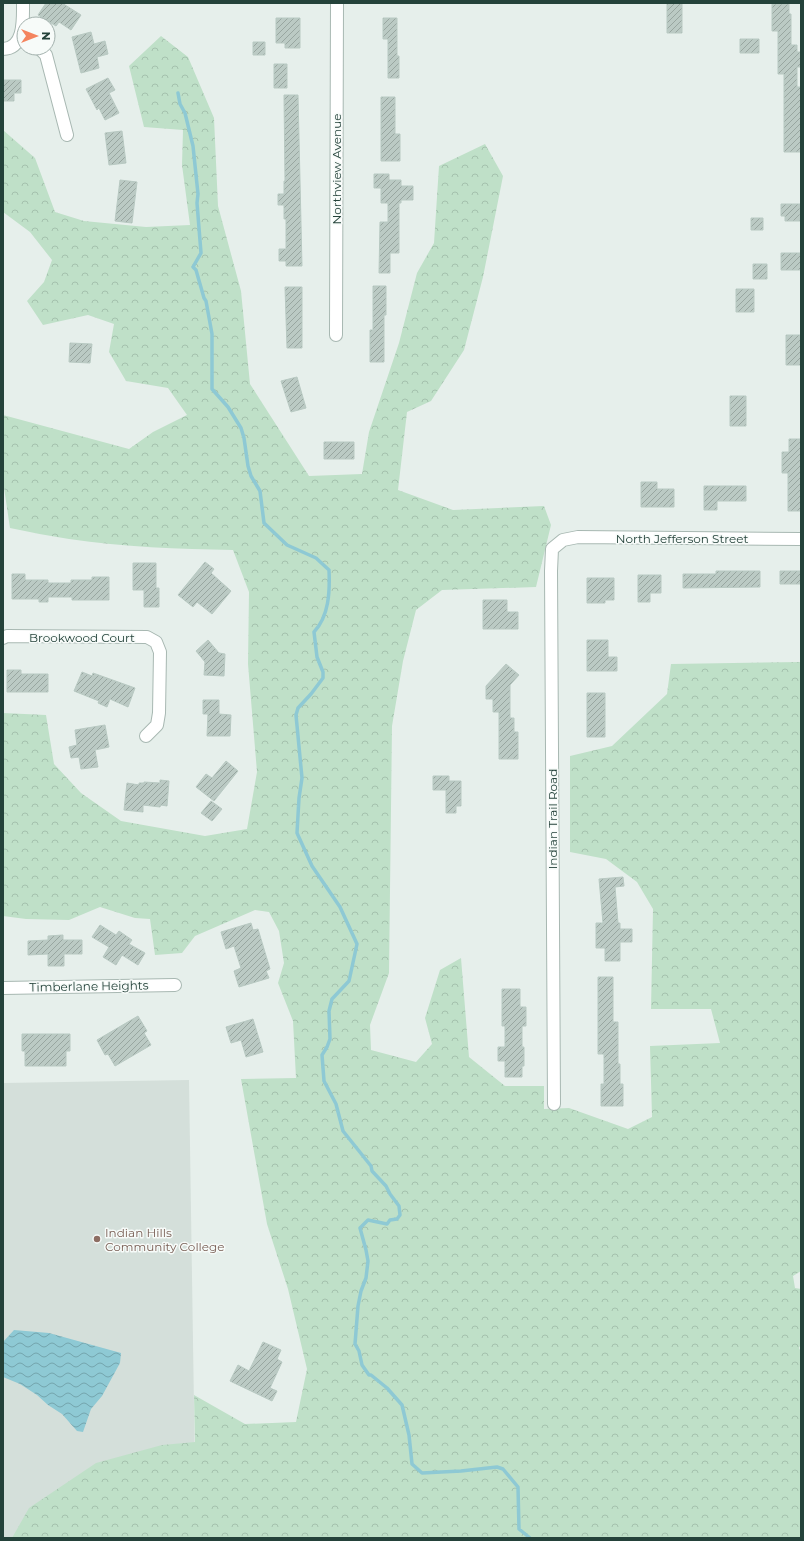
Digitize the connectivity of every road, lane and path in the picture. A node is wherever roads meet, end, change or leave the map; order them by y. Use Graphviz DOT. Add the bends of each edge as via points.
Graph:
graph roads {
  1 [pos="24,3"];
  2 [pos="337,3"];
  3 [pos="24,16"];
  4 [pos="16,45"];
  5 [pos="3,49"];
  6 [pos="46,56"];
  7 [pos="67,135"];
  8 [pos="336,335"];
  9 [pos="801,539"];
  10 [pos="562,540"];
  11 [pos="3,638"];
  12 [pos="146,736"];
  13 [pos="176,985"];
  14 [pos="3,988"];
  15 [pos="554,1104"];
  1 -- 3 [label="street"];
  2 -- 8 [label="street, Northview Avenue"];
  4 -- 5 [label="street"];
  6 -- 7 [label="street"];
  9 -- 10 [label="street, North Jefferson Street" via="578,537"];
  10 -- 15 [label="street, Indian Trail Road" via="552,549 551,571"];
  11 -- 12 [label="street, Brookwood Court" via="148,637 156,642 160,652 159,713 157,725"];
  13 -- 14 [label="street, Timberlane Heights"];
}
